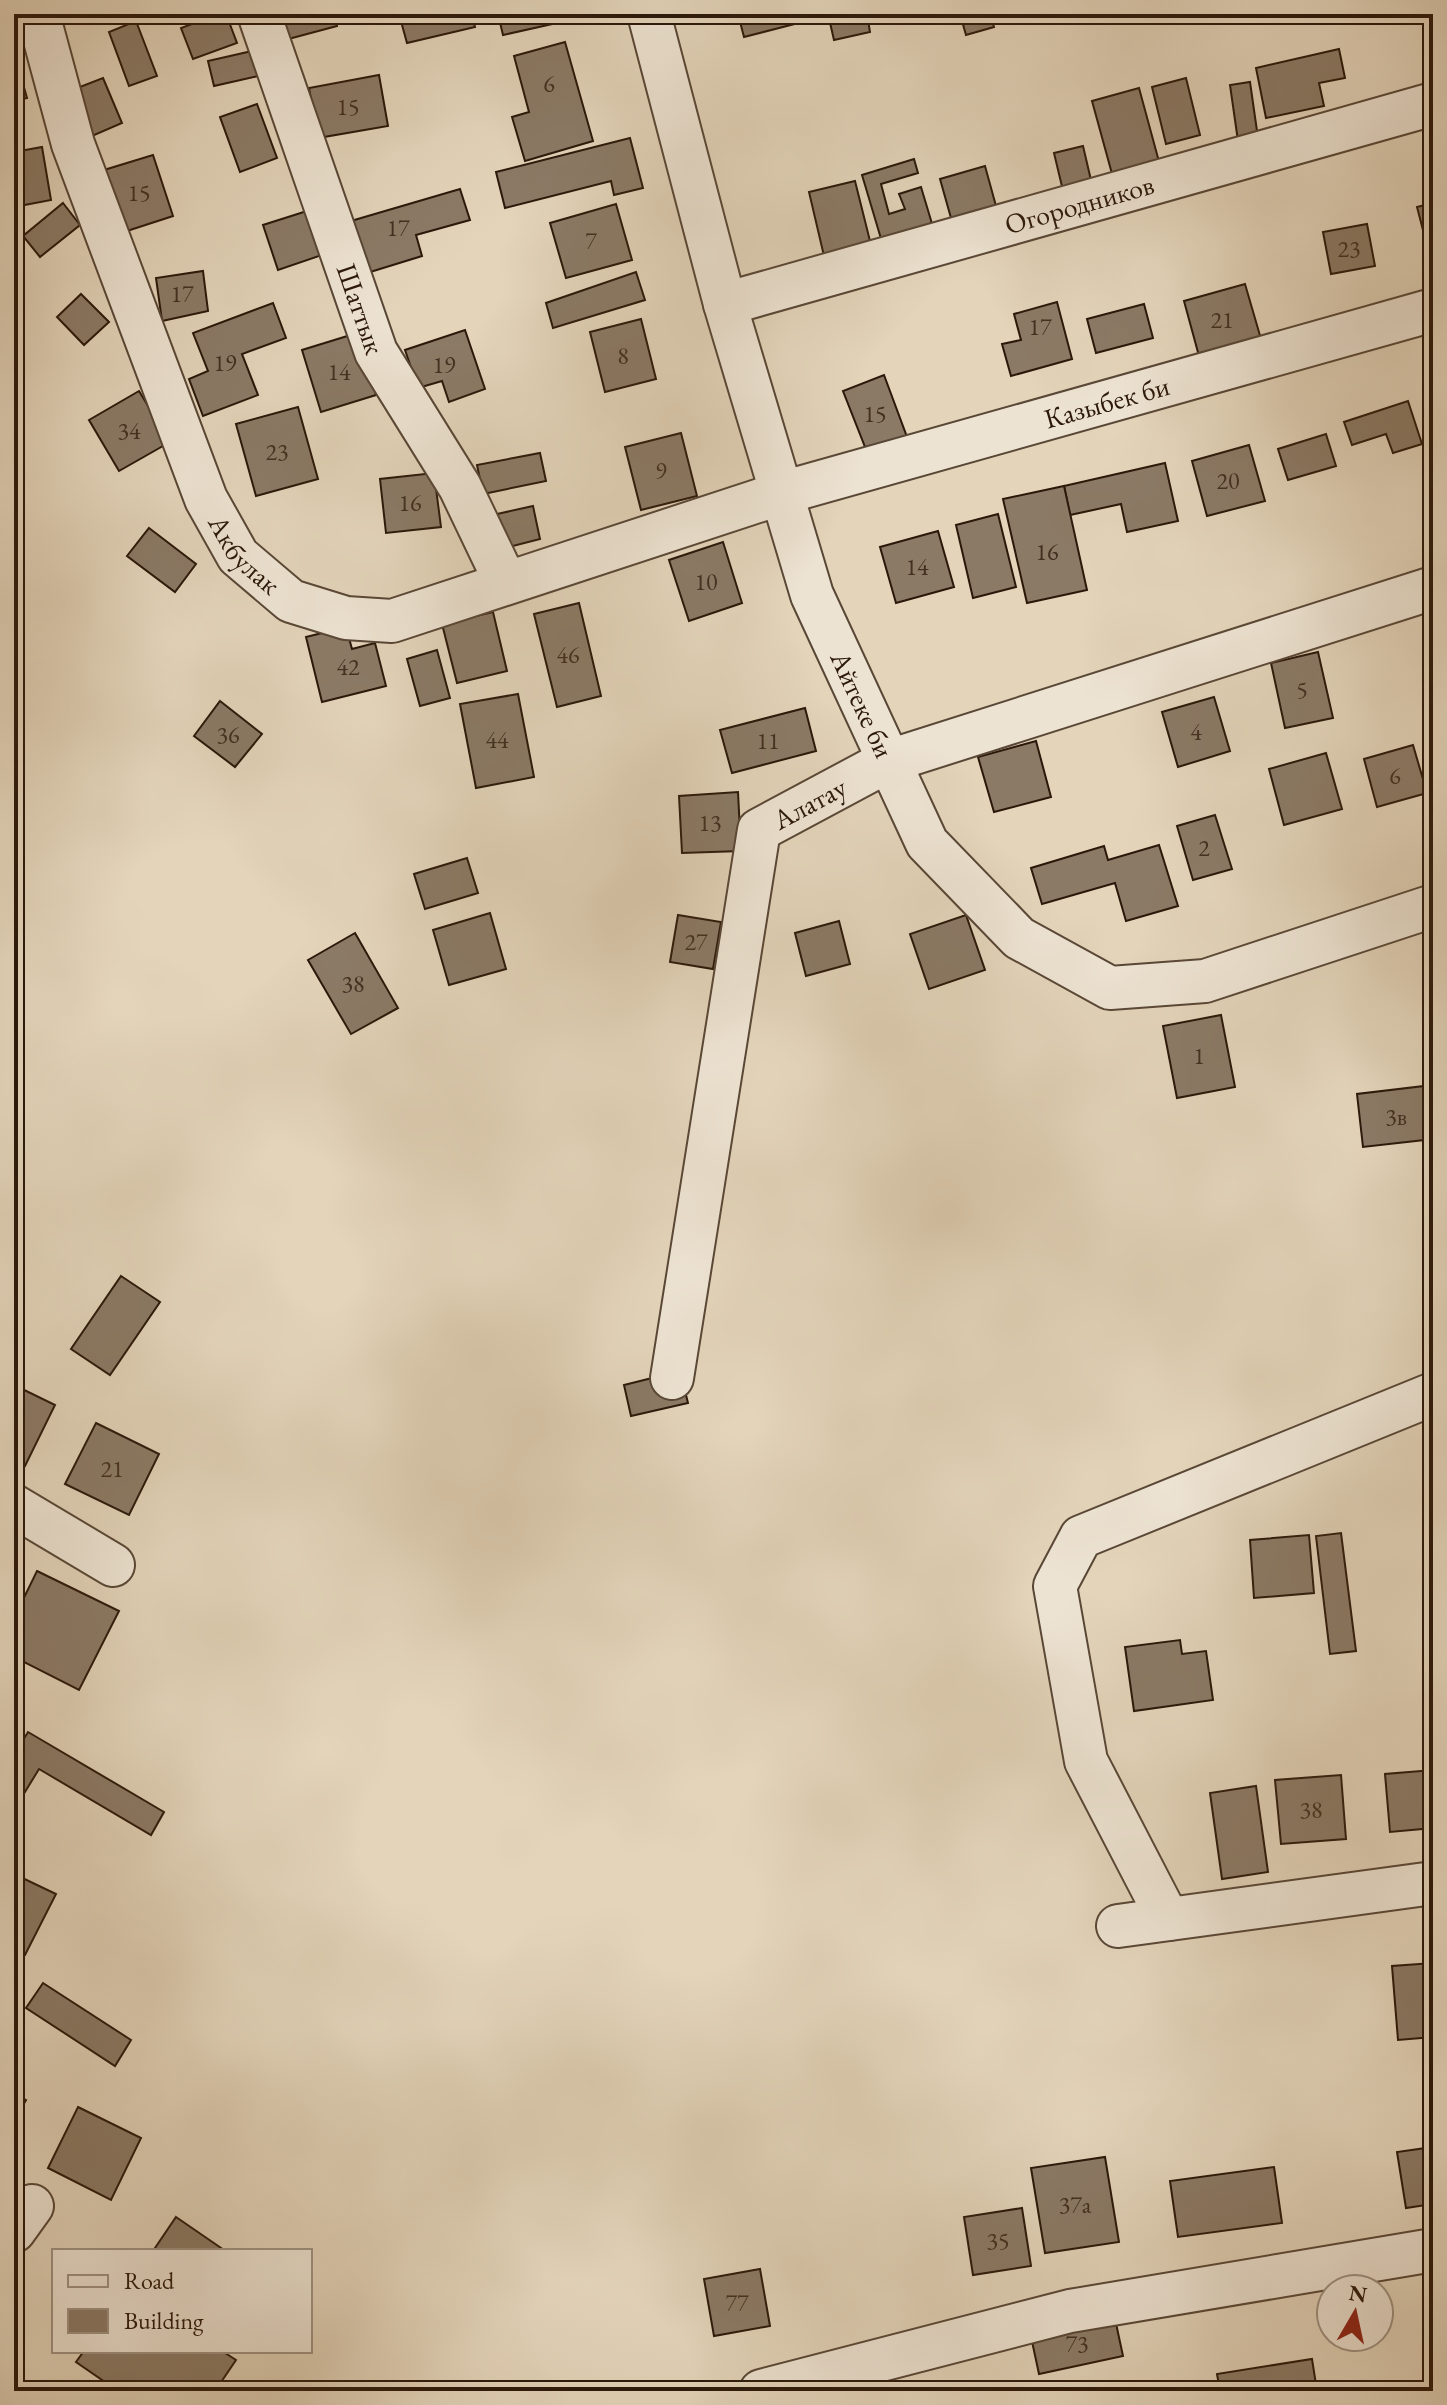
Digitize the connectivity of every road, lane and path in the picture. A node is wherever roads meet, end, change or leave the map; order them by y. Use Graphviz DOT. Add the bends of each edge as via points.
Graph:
graph roads {
  1 [pos="38,14"];
  2 [pos="259,14"];
  3 [pos="649,14"];
  4 [pos="1433,104"];
  5 [pos="725,304"];
  6 [pos="1433,310"];
  7 [pos="782,493"];
  8 [pos="506,583"];
  9 [pos="1433,588"];
  10 [pos="886,762"];
  11 [pos="1433,906"];
  12 [pos="672,1378"];
  13 [pos="1433,1394"];
  14 [pos="14,1506"];
  15 [pos="113,1565"];
  16 [pos="1433,1883"];
  17 [pos="1168,1919"];
  18 [pos="1118,1926"];
  19 [pos="1433,2250"];
  20 [pos="761,2391"];
  1 -- 8 [label="street, Акбулак" via="73,144 206,499 238,556 291,601 346,618 392,621"];
  2 -- 8 [label="street, Шаттык" via="376,352 460,487"];
  3 -- 5 [label="street, Айтеке би"];
  4 -- 5 [label="street, Огородников"];
  5 -- 7 [label="street, Айтеке би"];
  6 -- 7 [label="street, Казыбек би"];
  7 -- 8 [label="street, Акбулак"];
  7 -- 10 [label="street, Айтеке би" via="812,595"];
  9 -- 10 [label="street, Алатау"];
  10 -- 11 [label="street, Айтеке би" via="927,843 1019,938 1110,988 1205,981"];
  10 -- 12 [label="street, Алатау" via="759,830"];
  13 -- 17 [label="street" via="1081,1537 1055,1586 1086,1761"];
  14 -- 15 [label="street"];
  16 -- 17 [label="street"];
  17 -- 18 [label="street"];
  19 -- 20 [label="street" via="1070,2311"];
}
